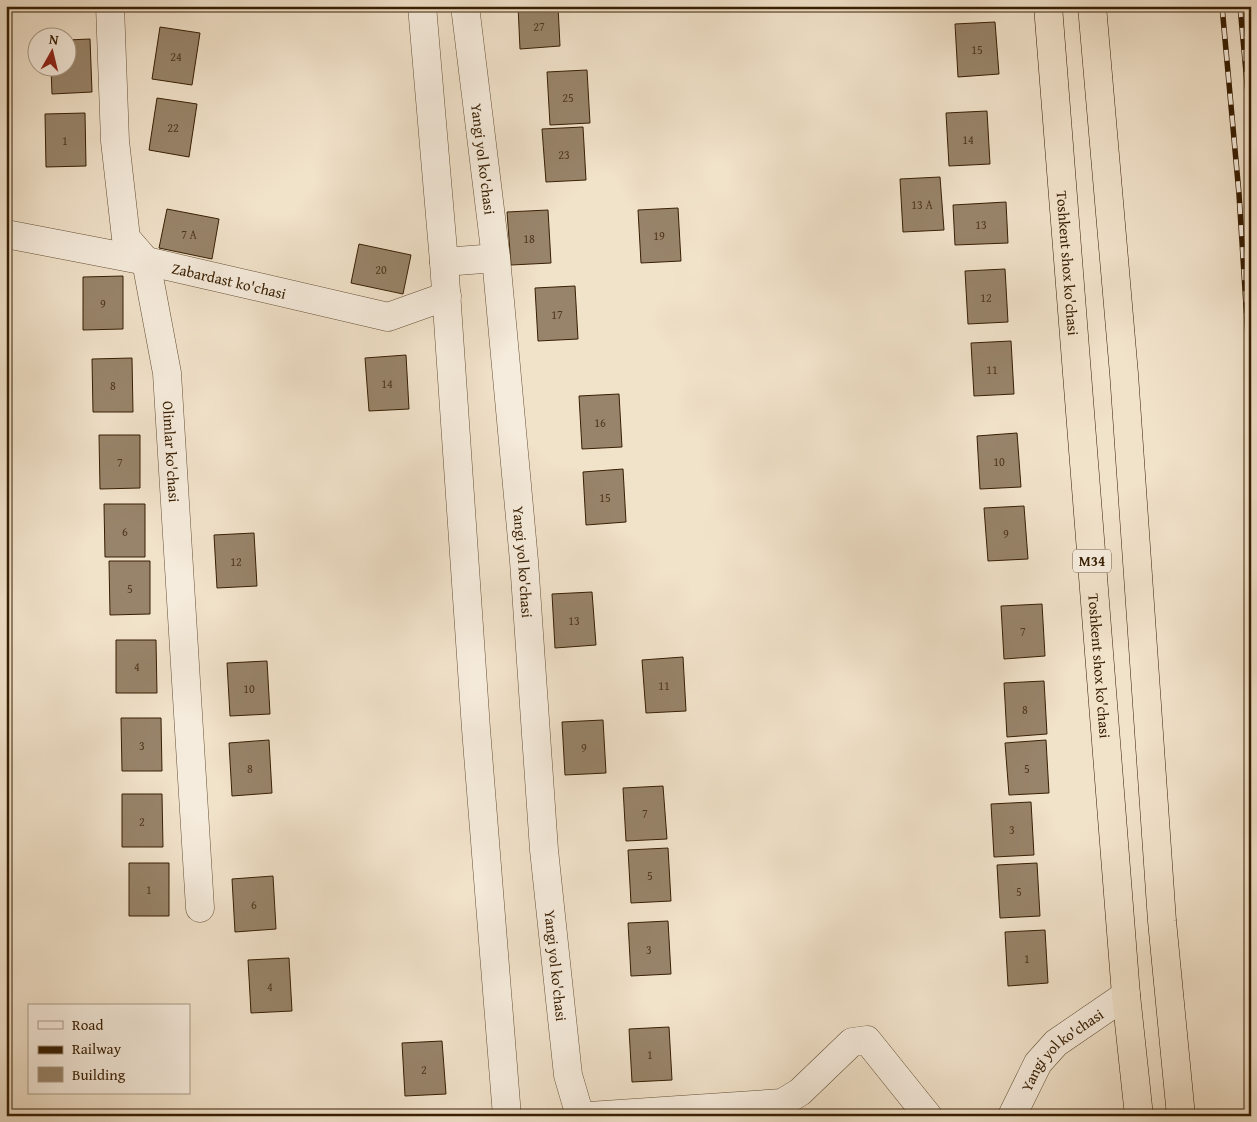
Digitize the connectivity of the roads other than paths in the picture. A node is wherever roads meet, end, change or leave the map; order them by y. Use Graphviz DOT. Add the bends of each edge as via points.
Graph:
graph roads {
  1 [pos="110,6"];
  2 [pos="422,6"];
  3 [pos="465,6"];
  4 [pos="1048,6"];
  5 [pos="1092,6"];
  6 [pos="6,234"];
  7 [pos="496,258"];
  8 [pos="146,261"];
  9 [pos="444,262"];
  10 [pos="447,296"];
  11 [pos="200,908"];
  12 [pos="1126,995"];
  13 [pos="507,1116"];
  14 [pos="580,1116"];
  15 [pos="590,1116"];
  16 [pos="928,1116"];
  17 [pos="1012,1116"];
  18 [pos="1139,1116"];
  19 [pos="1180,1116"];
  1 -- 8 [label="street" via="115,141 126,238"];
  2 -- 9 [label="street"];
  3 -- 7 [label="street, Yangi yol ko'chasi"];
  4 -- 12 [label="highway, Toshkent shox ko'chasi / M34"];
  5 -- 19 [label="highway" via="1124,374 1162,921"];
  6 -- 8 [label="street, Zabardast ko'chasi"];
  7 -- 9 [label="street"];
  7 -- 14 [label="street, Yangi yol ko'chasi" via="524,561 544,850 568,1075"];
  8 -- 10 [label="street, Zabardast ko'chasi" via="388,317"];
  8 -- 11 [label="street, Olimlar ko'chasi" via="167,373"];
  9 -- 10 [label="street"];
  10 -- 13 [label="street" via="476,729"];
  12 -- 17 [label="street, Yangi yol ko'chasi" via="1056,1043 1038,1062"];
  12 -- 18 [label="highway, Toshkent shox ko'chasi / M34"];
  15 -- 16 [label="street" via="782,1104 800,1092 852,1042 867,1040"];
}
